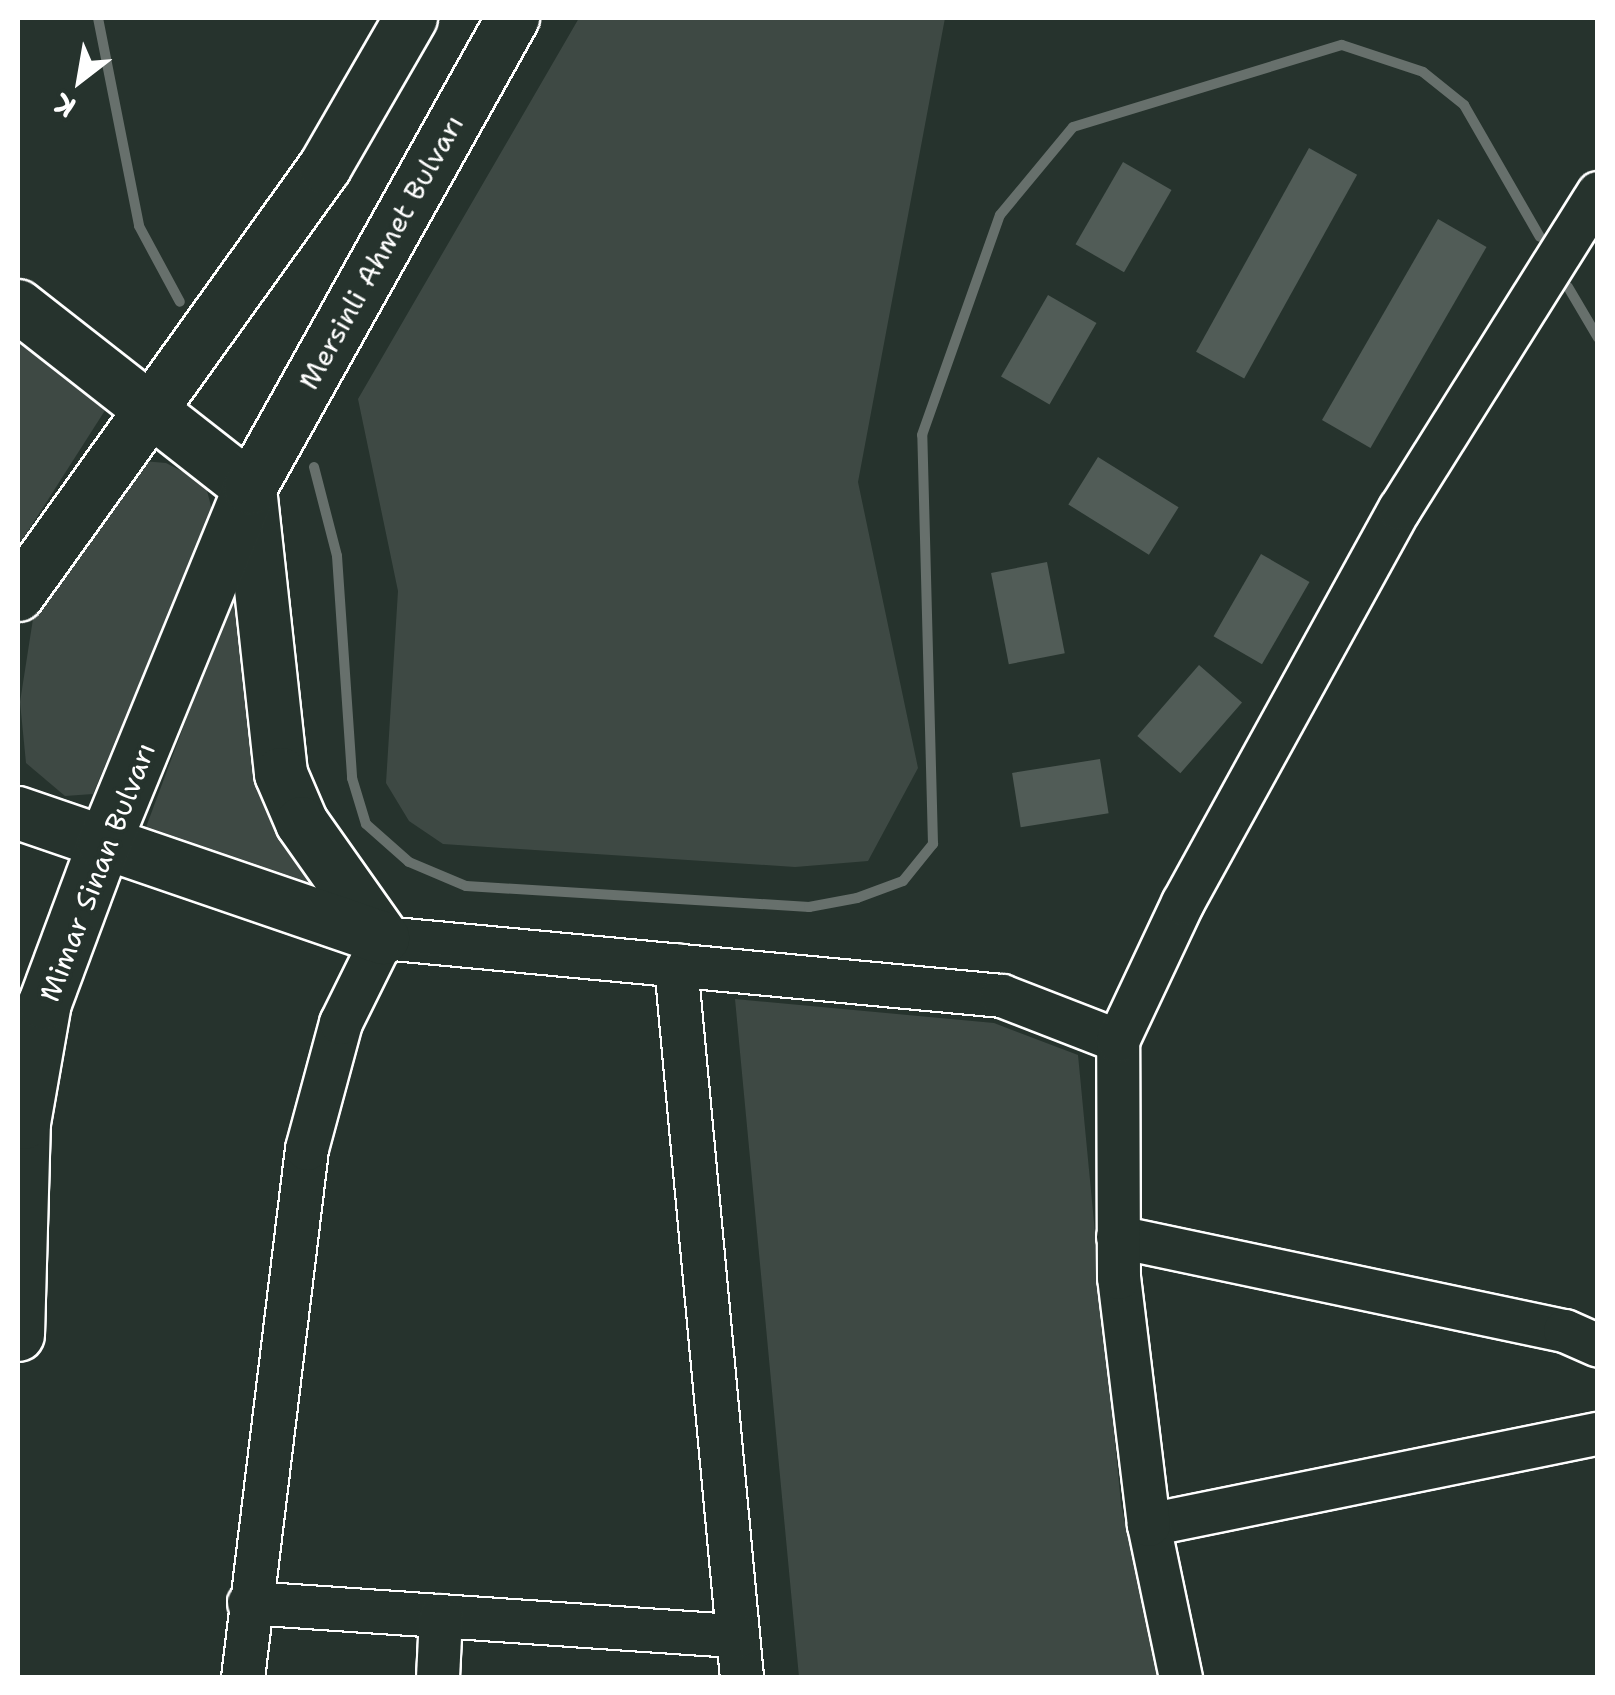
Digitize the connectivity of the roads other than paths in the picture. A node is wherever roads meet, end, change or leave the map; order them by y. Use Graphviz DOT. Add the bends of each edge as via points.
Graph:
graph roads {
  1 [pos="411,18"];
  2 [pos="513,18"];
  3 [pos="1598,193"];
  4 [pos="18,306"];
  5 [pos="148,410"];
  6 [pos="250,488"];
  7 [pos="18,595"];
  8 [pos="18,813"];
  9 [pos="104,844"];
  10 [pos="382,938"];
  11 [pos="676,965"];
  12 [pos="1118,1041"];
  13 [pos="1118,1238"];
  14 [pos="18,1335"];
  15 [pos="1598,1346"];
  16 [pos="1598,1434"];
  17 [pos="1149,1525"];
  18 [pos="249,1603"];
  19 [pos="441,1616"];
  20 [pos="740,1657"];
  21 [pos="243,1678"];
  22 [pos="438,1678"];
  23 [pos="1181,1678"];
  1 -- 5 [label="main road" via="325,167"];
  2 -- 6 [label="main road, Mersinli Ahmet Bulvarı"];
  3 -- 12 [label="street" via="1400,510"];
  4 -- 5 [label="main road"];
  5 -- 6 [label="main road"];
  5 -- 7 [label="main road"];
  6 -- 9 [label="main road, Mimar Sinan Bulvarı"];
  6 -- 10 [label="main road" via="281,774 302,824"];
  8 -- 9 [label="main road"];
  9 -- 10 [label="main road"];
  9 -- 14 [label="main road, Mimar Sinan Bulvarı" via="46,1003 30,1088"];
  10 -- 11 [label="street"];
  10 -- 18 [label="street" via="341,1023 307,1149"];
  11 -- 12 [label="street" via="1002,996"];
  11 -- 20 [label="street"];
  12 -- 13 [label="street"];
  13 -- 15 [label="street" via="1565,1331"];
  13 -- 17 [label="street"];
  16 -- 17 [label="street"];
  17 -- 23 [label="street"];
  18 -- 19 [label="street"];
  18 -- 21 [label="street"];
  19 -- 20 [label="street"];
  19 -- 22 [label="street"];
}
